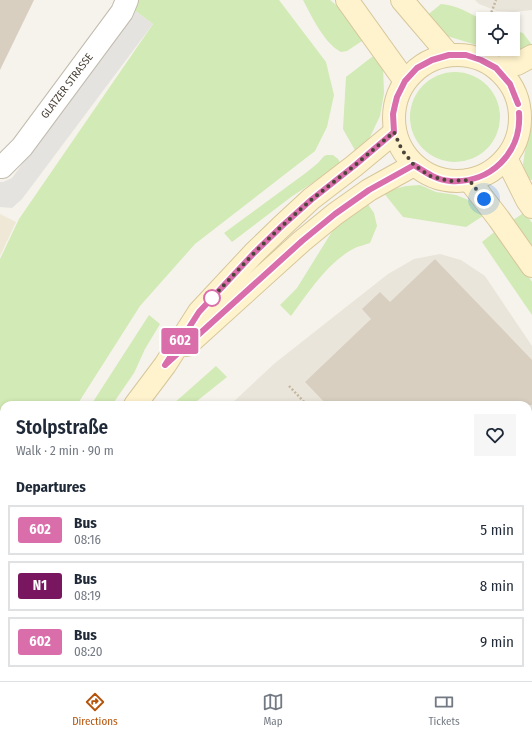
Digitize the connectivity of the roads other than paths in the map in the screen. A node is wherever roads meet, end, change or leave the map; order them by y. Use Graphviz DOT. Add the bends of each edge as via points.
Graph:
graph roads {
  1 [pos="127,0"];
  2 [pos="347,0"];
  3 [pos="402,0"];
  4 [pos="449,55"];
  5 [pos="532,56"];
  6 [pos="496,68"];
  7 [pos="405,81"];
  8 [pos="525,99"];
  9 [pos="394,132"];
  10 [pos="506,158"];
  11 [pos="414,165"];
  12 [pos="0,166"];
  13 [pos="469,180"];
  14 [pos="532,207"];
  15 [pos="532,266"];
  16 [pos="165,365"];
  17 [pos="138,401"];
  1 -- 12 [label="street, GLATZER STRASSE" via="122,12 22,147"];
  2 -- 7 [label="street"];
  3 -- 4 [label="street"];
  4 -- 6 [label="street" via="466,55"];
  4 -- 7 [label="street" via="417,68"];
  5 -- 6 [label="street" via="517,64"];
  6 -- 8 [label="street"];
  7 -- 9 [label="street" via="397,97 393,114"];
  8 -- 10 [label="street" via="516,141"];
  9 -- 11 [label="street" via="402,150"];
  9 -- 16 [label="street" via="311,200 254,253 199,312"];
  10 -- 13 [label="street" via="483,176"];
  10 -- 14 [label="street"];
  11 -- 13 [label="street" via="430,176 449,181"];
  11 -- 16 [label="street" via="369,190 335,214"];
  13 -- 15 [label="street"];
  16 -- 17 [label="street"];
}
